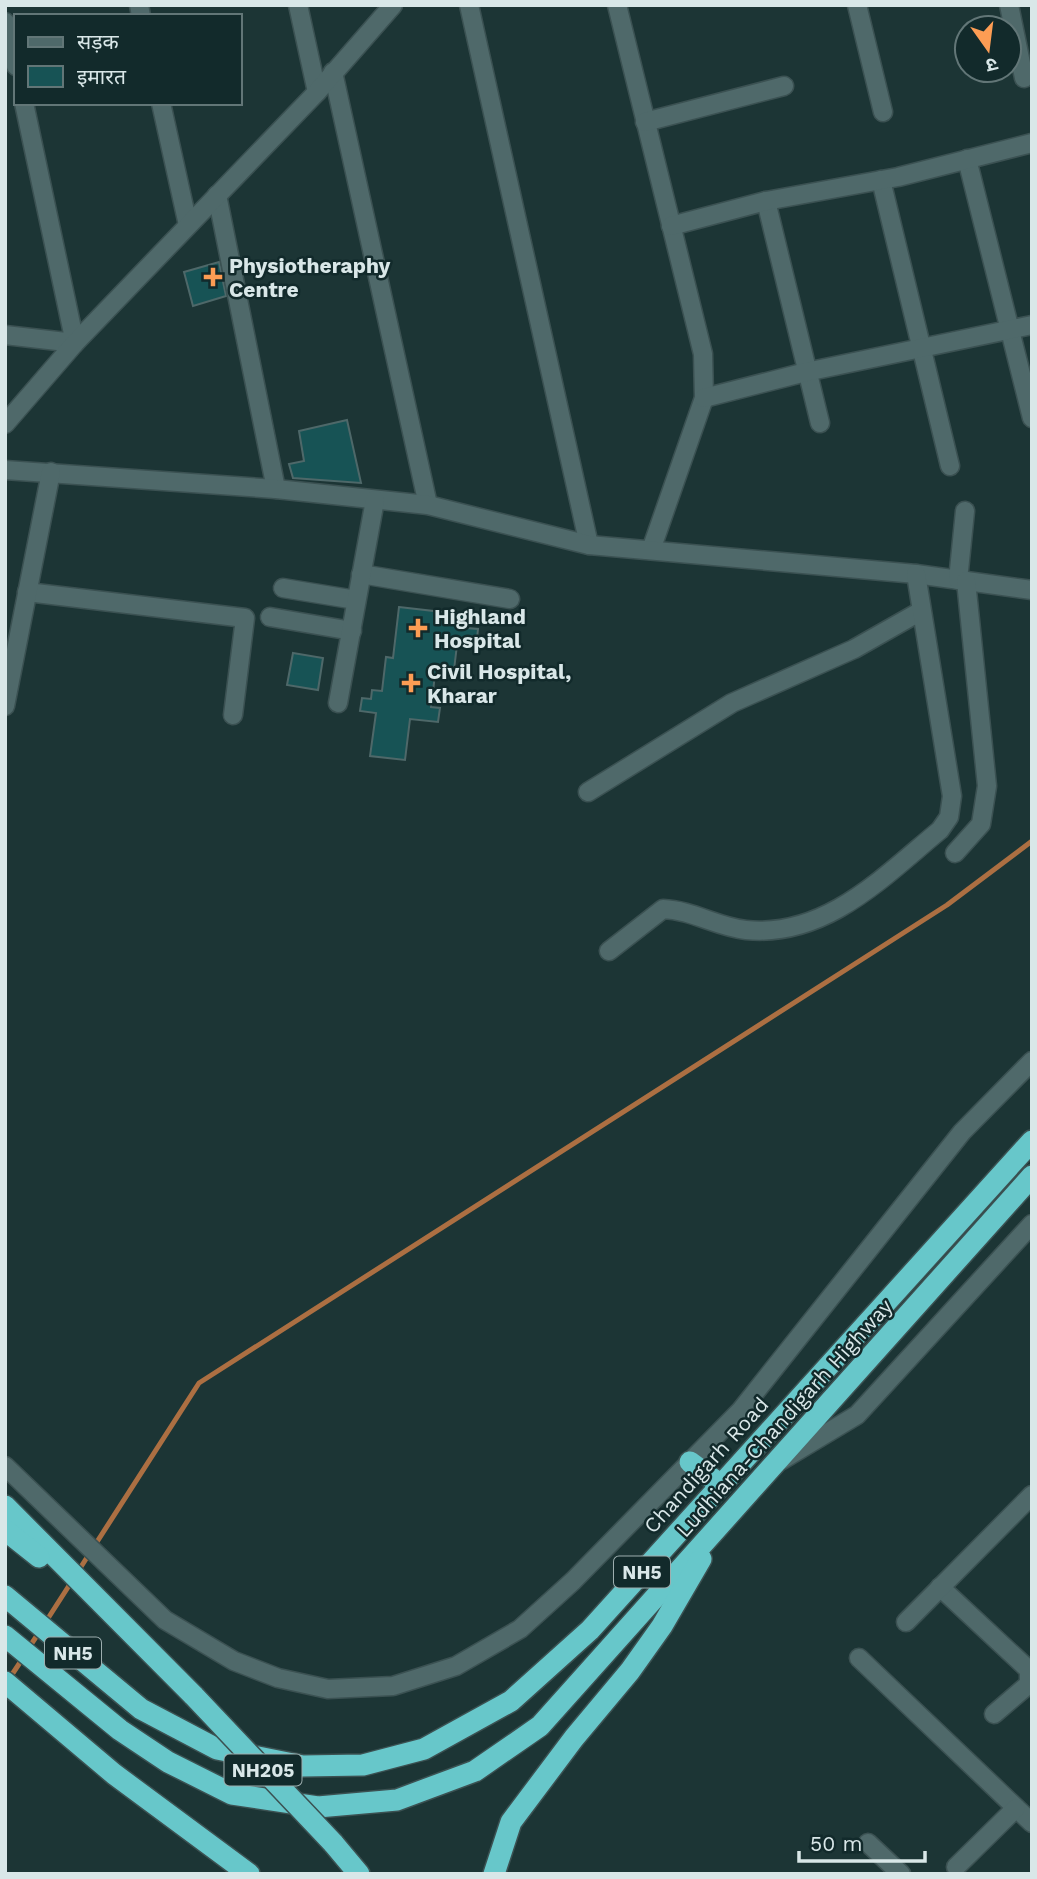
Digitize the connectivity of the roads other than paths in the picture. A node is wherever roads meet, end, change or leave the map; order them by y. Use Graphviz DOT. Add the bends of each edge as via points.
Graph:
graph roads {
  1 [pos="298,5"];
  2 [pos="393,5"];
  3 [pos="469,5"];
  4 [pos="617,5"];
  5 [pos="857,5"];
  6 [pos="1009,5"];
  7 [pos="5,22"];
  8 [pos="14,58"];
  9 [pos="333,72"];
  10 [pos="1024,78"];
  11 [pos="784,86"];
  12 [pos="317,92"];
  13 [pos="24,105"];
  14 [pos="161,105"];
  15 [pos="883,112"];
  16 [pos="645,122"];
  17 [pos="1032,143"];
  18 [pos="967,159"];
  19 [pos="881,180"];
  20 [pos="217,195"];
  21 [pos="766,201"];
  22 [pos="188,225"];
  23 [pos="671,226"];
  24 [pos="1032,325"];
  25 [pos="1009,331"];
  26 [pos="5,335"];
  27 [pos="75,343"];
  28 [pos="921,348"];
  29 [pos="806,372"];
  30 [pos="704,398"];
  31 [pos="1032,418"];
  32 [pos="820,423"];
  33 [pos="5,424"];
  34 [pos="950,466"];
  35 [pos="5,470"];
  36 [pos="51,472"];
  37 [pos="276,489"];
  38 [pos="374,500"];
  39 [pos="428,506"];
  40 [pos="965,511"];
  41 [pos="589,545"];
  42 [pos="651,550"];
  43 [pos="361,574"];
  44 [pos="916,574"];
  45 [pos="962,580"];
  46 [pos="283,588"];
  47 [pos="1032,590"];
  48 [pos="27,592"];
  49 [pos="510,599"];
  50 [pos="356,600"];
  51 [pos="921,611"];
  52 [pos="270,617"];
  53 [pos="352,631"];
  54 [pos="338,703"];
  55 [pos="5,706"];
  56 [pos="233,715"];
  57 [pos="588,792"];
  58 [pos="955,853"];
  59 [pos="609,951"];
  60 [pos="1032,1061"];
  61 [pos="1032,1141"];
  62 [pos="1032,1177"];
  63 [pos="1032,1224"];
  64 [pos="690,1462"];
  65 [pos="776,1464"];
  66 [pos="9,1469"];
  67 [pos="721,1485"];
  68 [pos="1032,1495"];
  69 [pos="5,1506"];
  70 [pos="5,1530"];
  71 [pos="710,1538"];
  72 [pos="940,1587"];
  73 [pos="5,1596"];
  74 [pos="98,1600"];
  75 [pos="906,1622"];
  76 [pos="5,1636"];
  77 [pos="859,1658"];
  78 [pos="5,1682"];
  79 [pos="995,1714"];
  80 [pos="122,1732"];
  81 [pos="98,1761"];
  82 [pos="1016,1808"];
  83 [pos="1032,1823"];
  84 [pos="868,1843"];
  85 [pos="956,1867"];
  86 [pos="249,1874"];
  87 [pos="359,1874"];
  88 [pos="494,1874"];
  89 [pos="901,1874"];
  1 -- 12 [label="street"];
  2 -- 9 [label="street"];
  3 -- 41 [label="street"];
  4 -- 16 [label="street"];
  5 -- 15 [label="street"];
  6 -- 10 [label="street"];
  7 -- 8 [label="street"];
  9 -- 12 [label="street"];
  9 -- 39 [label="street"];
  11 -- 16 [label="street"];
  12 -- 20 [label="street"];
  13 -- 27 [label="street"];
  14 -- 22 [label="street"];
  16 -- 23 [label="street"];
  17 -- 18 [label="street"];
  18 -- 19 [label="street"];
  18 -- 25 [label="street"];
  19 -- 21 [label="street"];
  19 -- 28 [label="street"];
  20 -- 22 [label="street"];
  20 -- 37 [label="street"];
  21 -- 23 [label="street"];
  21 -- 29 [label="street"];
  22 -- 27 [label="street"];
  23 -- 30 [label="street" via="703,354"];
  24 -- 25 [label="street"];
  25 -- 28 [label="street"];
  25 -- 31 [label="street"];
  26 -- 27 [label="street"];
  27 -- 33 [label="street"];
  28 -- 29 [label="street"];
  28 -- 34 [label="street"];
  29 -- 30 [label="street"];
  29 -- 32 [label="street"];
  30 -- 42 [label="street"];
  35 -- 36 [label="street"];
  36 -- 37 [label="street"];
  36 -- 48 [label="street"];
  37 -- 38 [label="street"];
  38 -- 39 [label="street"];
  38 -- 43 [label="street"];
  39 -- 41 [label="street"];
  40 -- 45 [label="street"];
  41 -- 42 [label="street"];
  42 -- 44 [label="street"];
  43 -- 49 [label="street"];
  43 -- 50 [label="street"];
  44 -- 45 [label="street"];
  44 -- 51 [label="street"];
  45 -- 47 [label="street"];
  45 -- 58 [label="street" via="987,786 981,824"];
  46 -- 50 [label="street"];
  48 -- 55 [label="street"];
  48 -- 56 [label="street" via="245,618"];
  50 -- 53 [label="street"];
  51 -- 57 [label="street" via="854,649 732,702"];
  51 -- 59 [label="street" via="952,796 949,817 940,830 857,899 813,921 750,930 663,909"];
  52 -- 53 [label="street"];
  53 -- 54 [label="street"];
  60 -- 64 [label="street" via="962,1132 741,1410"];
  61 -- 67 [label="highway, Chandigarh Road / NH5"];
  62 -- 65 [label="highway, Ludhiana-Chandigarh Highway / NH5"];
  63 -- 65 [label="street" via="857,1415"];
  64 -- 66 [label="street" via="520,1629 456,1666 393,1686 328,1689 278,1678 234,1661 165,1620"];
  64 -- 67 [label="highway"];
  65 -- 71 [label="highway, Ludhiana-Chandigarh Highway / NH5"];
  67 -- 73 [label="highway, Chandigarh Road / NH5" via="590,1630 512,1701 424,1749 363,1765 303,1766 217,1749 141,1709"];
  68 -- 72 [label="street"];
  69 -- 74 [label="highway, NH205"];
  70 -- 74 [label="highway"];
  71 -- 80 [label="highway, Ludhiana-Chandigarh Highway / NH5" via="540,1726 475,1771 397,1800 318,1807 232,1794 168,1762"];
  71 -- 88 [label="highway" via="695,1573 662,1626 511,1822"];
  72 -- 75 [label="street"];
  72 -- 79 [label="street" via="1029,1670 1029,1684"];
  74 -- 87 [label="highway, NH205, bridge"];
  76 -- 80 [label="highway, NH5"];
  77 -- 82 [label="street"];
  78 -- 81 [label="highway"];
  80 -- 81 [label="highway"];
  81 -- 86 [label="highway"];
  82 -- 83 [label="street"];
  82 -- 85 [label="street"];
  84 -- 89 [label="street"];
}
